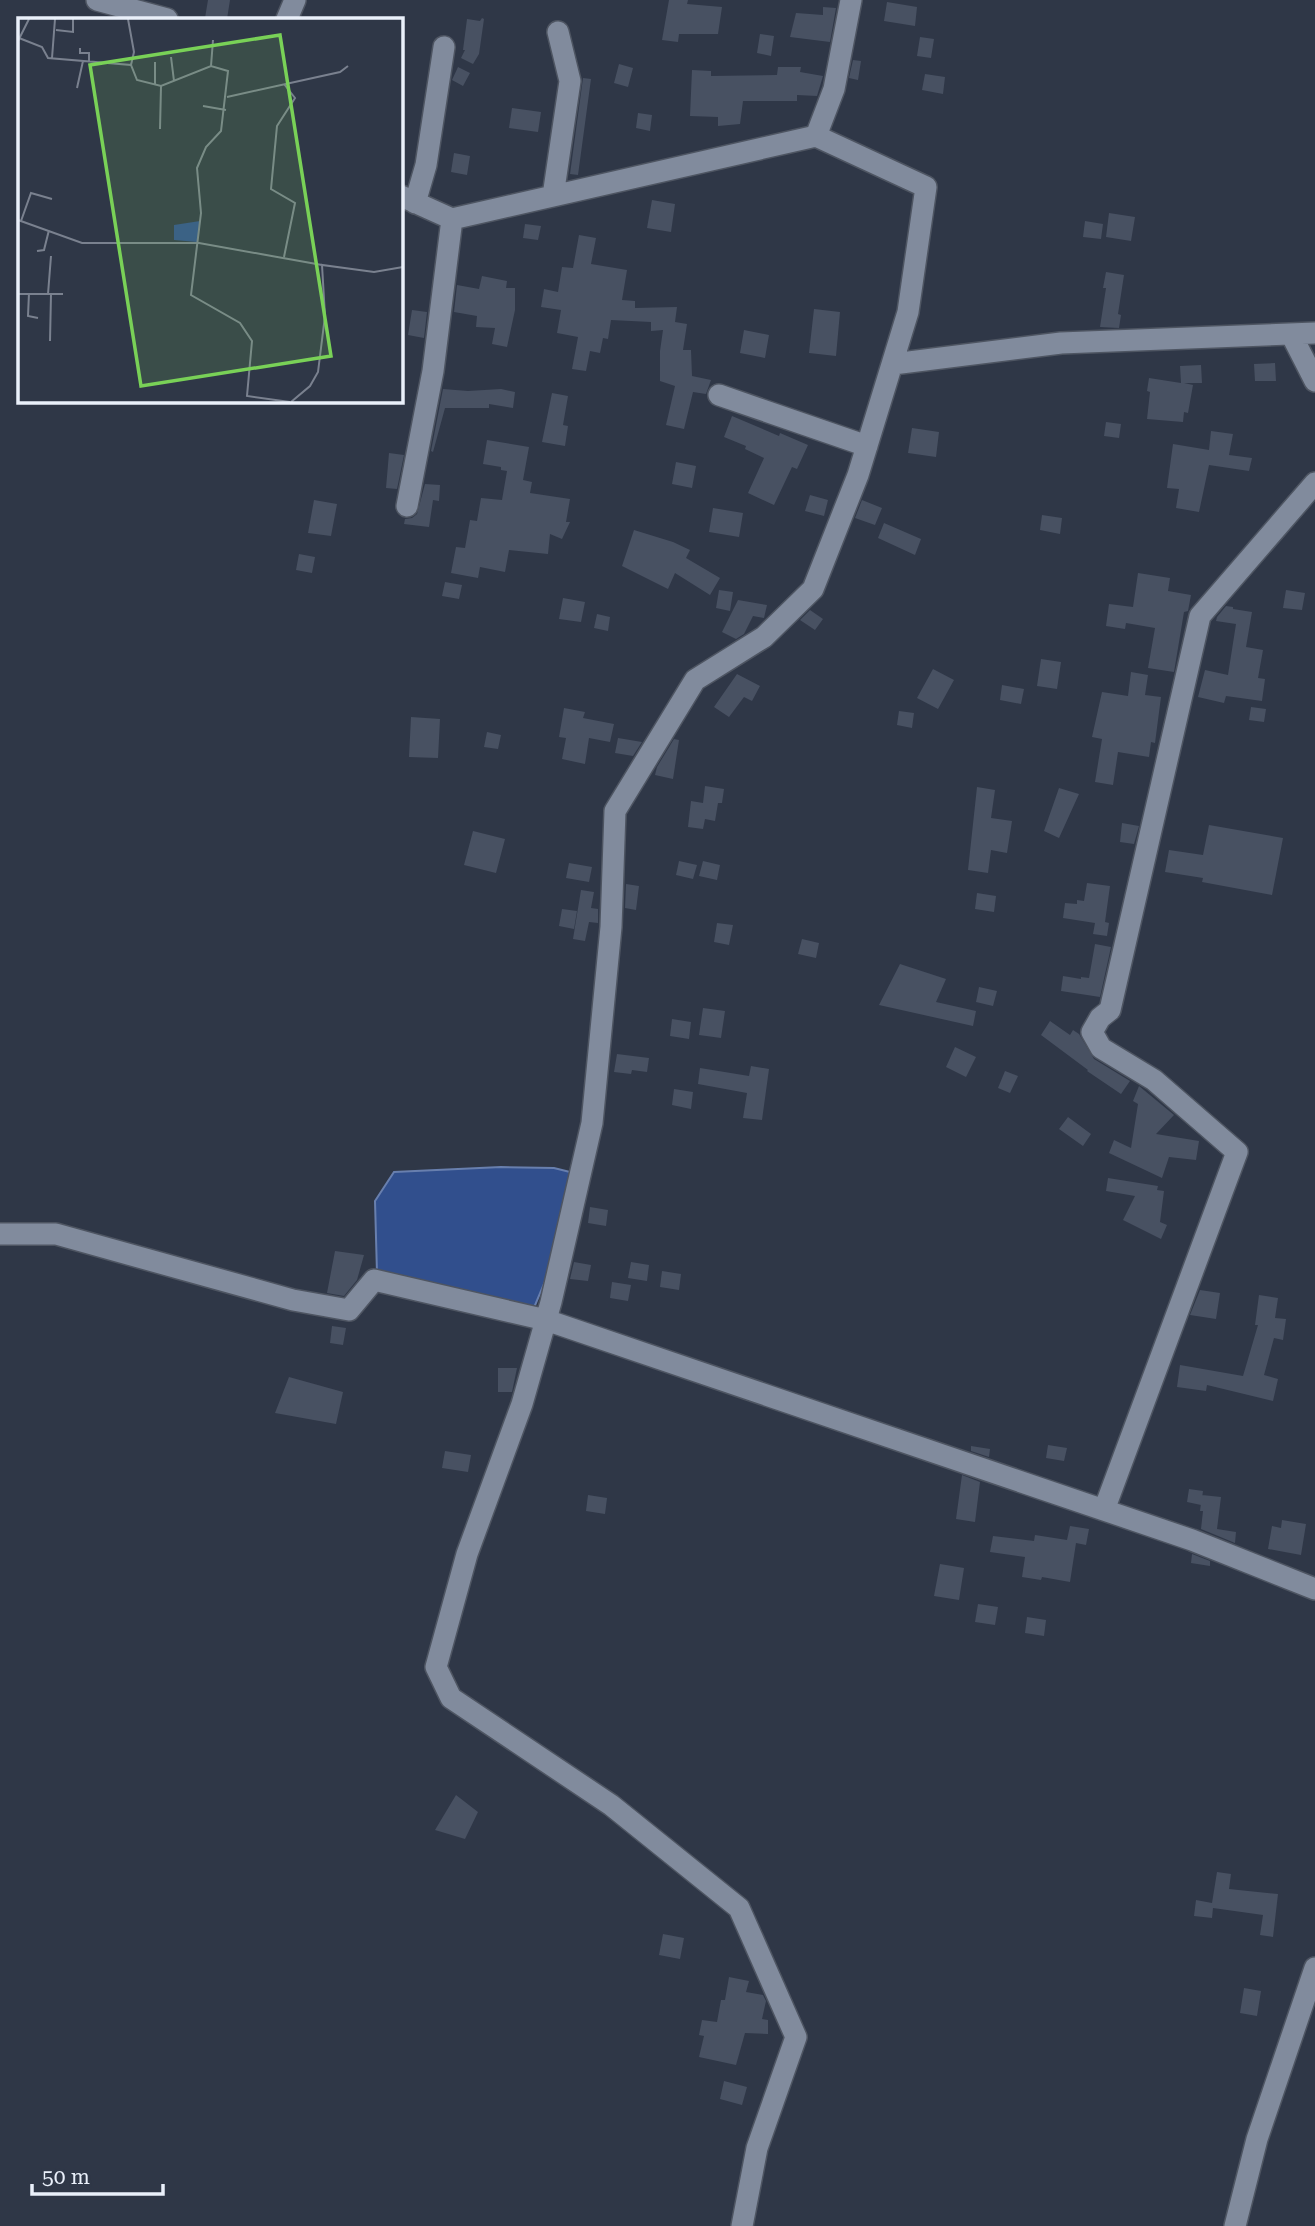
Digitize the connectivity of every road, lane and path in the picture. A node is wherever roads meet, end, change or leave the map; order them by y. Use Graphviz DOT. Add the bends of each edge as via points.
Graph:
graph roads {
  1 [pos="97,0"];
  2 [pos="295,0"];
  3 [pos="851,0"];
  4 [pos="163,18"];
  5 [pos="287,18"];
  6 [pos="558,32"];
  7 [pos="443,47"];
  8 [pos="816,136"];
  9 [pos="553,196"];
  10 [pos="408,199"];
  11 [pos="452,219"];
  12 [pos="1315,333"];
  13 [pos="1291,334"];
  14 [pos="893,364"];
  15 [pos="1315,381"];
  16 [pos="719,395"];
  17 [pos="867,446"];
  18 [pos="1315,483"];
  19 [pos="407,506"];
  20 [pos="0,1234"];
  21 [pos="546,1320"];
  22 [pos="1104,1510"];
  23 [pos="1315,1589"];
  24 [pos="1315,1968"];
  25 [pos="742,2226"];
  26 [pos="1235,2226"];
  1 -- 4 [label="street"];
  2 -- 5 [label="street"];
  3 -- 8 [label="street" via="834,89"];
  6 -- 9 [label="street" via="570,81"];
  7 -- 10 [label="street" via="426,165"];
  8 -- 9 [label="street"];
  8 -- 14 [label="street" via="926,187 908,312"];
  9 -- 11 [label="street"];
  10 -- 11 [label="street"];
  11 -- 19 [label="street" via="433,371"];
  12 -- 13 [label="street"];
  13 -- 14 [label="street" via="1061,343"];
  13 -- 15 [label="street"];
  14 -- 17 [label="street"];
  16 -- 17 [label="street"];
  17 -- 21 [label="street" via="813,589 764,637 695,680 615,811 611,927 592,1123"];
  18 -- 22 [label="street" via="1200,616 1110,1010 1092,1032 1101,1048 1154,1080 1237,1153"];
  20 -- 21 [label="street" via="56,1234 293,1300 349,1310 374,1280"];
  21 -- 22 [label="street"];
  21 -- 25 [label="street" via="522,1404 467,1554 436,1667 450,1698 611,1805 738,1908 796,2037 757,2148"];
  22 -- 23 [label="street"];
  24 -- 26 [label="street" via="1256,2139"];
}
